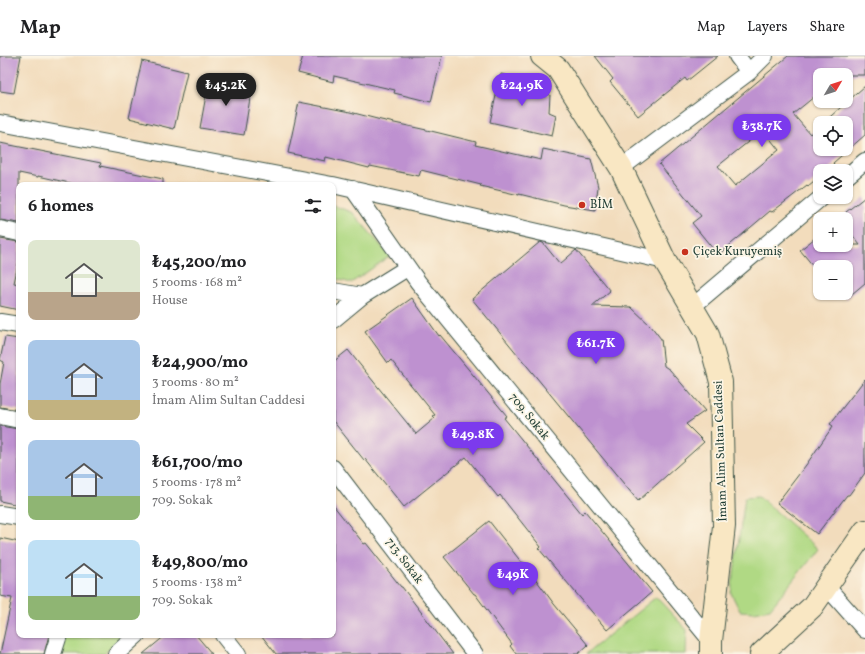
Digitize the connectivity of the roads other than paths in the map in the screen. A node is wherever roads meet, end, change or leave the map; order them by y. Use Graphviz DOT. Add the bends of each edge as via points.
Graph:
graph roads {
  1 [pos="542,56"];
  2 [pos="737,56"];
  3 [pos="765,56"];
  4 [pos="749,72"];
  5 [pos="0,123"];
  6 [pos="865,161"];
  7 [pos="621,168"];
  8 [pos="853,171"];
  9 [pos="317,182"];
  10 [pos="336,186"];
  11 [pos="353,189"];
  12 [pos="814,204"];
  13 [pos="0,229"];
  14 [pos="16,232"];
  15 [pos="666,261"];
  16 [pos="408,268"];
  17 [pos="336,291"];
  18 [pos="362,296"];
  19 [pos="692,307"];
  20 [pos="336,318"];
  21 [pos="0,322"];
  22 [pos="16,325"];
  23 [pos="0,416"];
  24 [pos="16,419"];
  25 [pos="336,472"];
  26 [pos="0,514"];
  27 [pos="16,517"];
  28 [pos="865,531"];
  29 [pos="826,586"];
  30 [pos="865,630"];
  31 [pos="59,638"];
  32 [pos="134,638"];
  33 [pos="225,638"];
  34 [pos="711,647"];
  35 [pos="54,654"];
  36 [pos="116,654"];
  37 [pos="238,654"];
  38 [pos="475,654"];
  39 [pos="761,654"];
  1 -- 7 [label="street, İmam Alim Sultan Caddesi" via="558,69"];
  2 -- 4 [label="street"];
  3 -- 4 [label="street"];
  4 -- 7 [label="street"];
  5 -- 9 [label="street"];
  6 -- 8 [label="street"];
  7 -- 15 [label="street, İmam Alim Sultan Caddesi"];
  10 -- 11 [label="street"];
  11 -- 15 [label="street"];
  11 -- 16 [label="street, 709. Sokak"];
  12 -- 19 [label="street"];
  13 -- 14 [label="street"];
  15 -- 19 [label="street, İmam Alim Sultan Caddesi"];
  16 -- 18 [label="street"];
  16 -- 34 [label="street, 709. Sokak"];
  17 -- 18 [label="street"];
  18 -- 20 [label="street"];
  19 -- 34 [label="street, İmam Alim Sultan Caddesi" via="708,334 721,382 724,526"];
  21 -- 22 [label="street"];
  23 -- 24 [label="street"];
  25 -- 38 [label="street, 713. Sokak"];
  26 -- 27 [label="street"];
  28 -- 29 [label="street"];
  29 -- 30 [label="street"];
  29 -- 39 [label="street" via="812,607"];
  31 -- 35 [label="street"];
  32 -- 36 [label="street"];
  33 -- 37 [label="street"];
}
